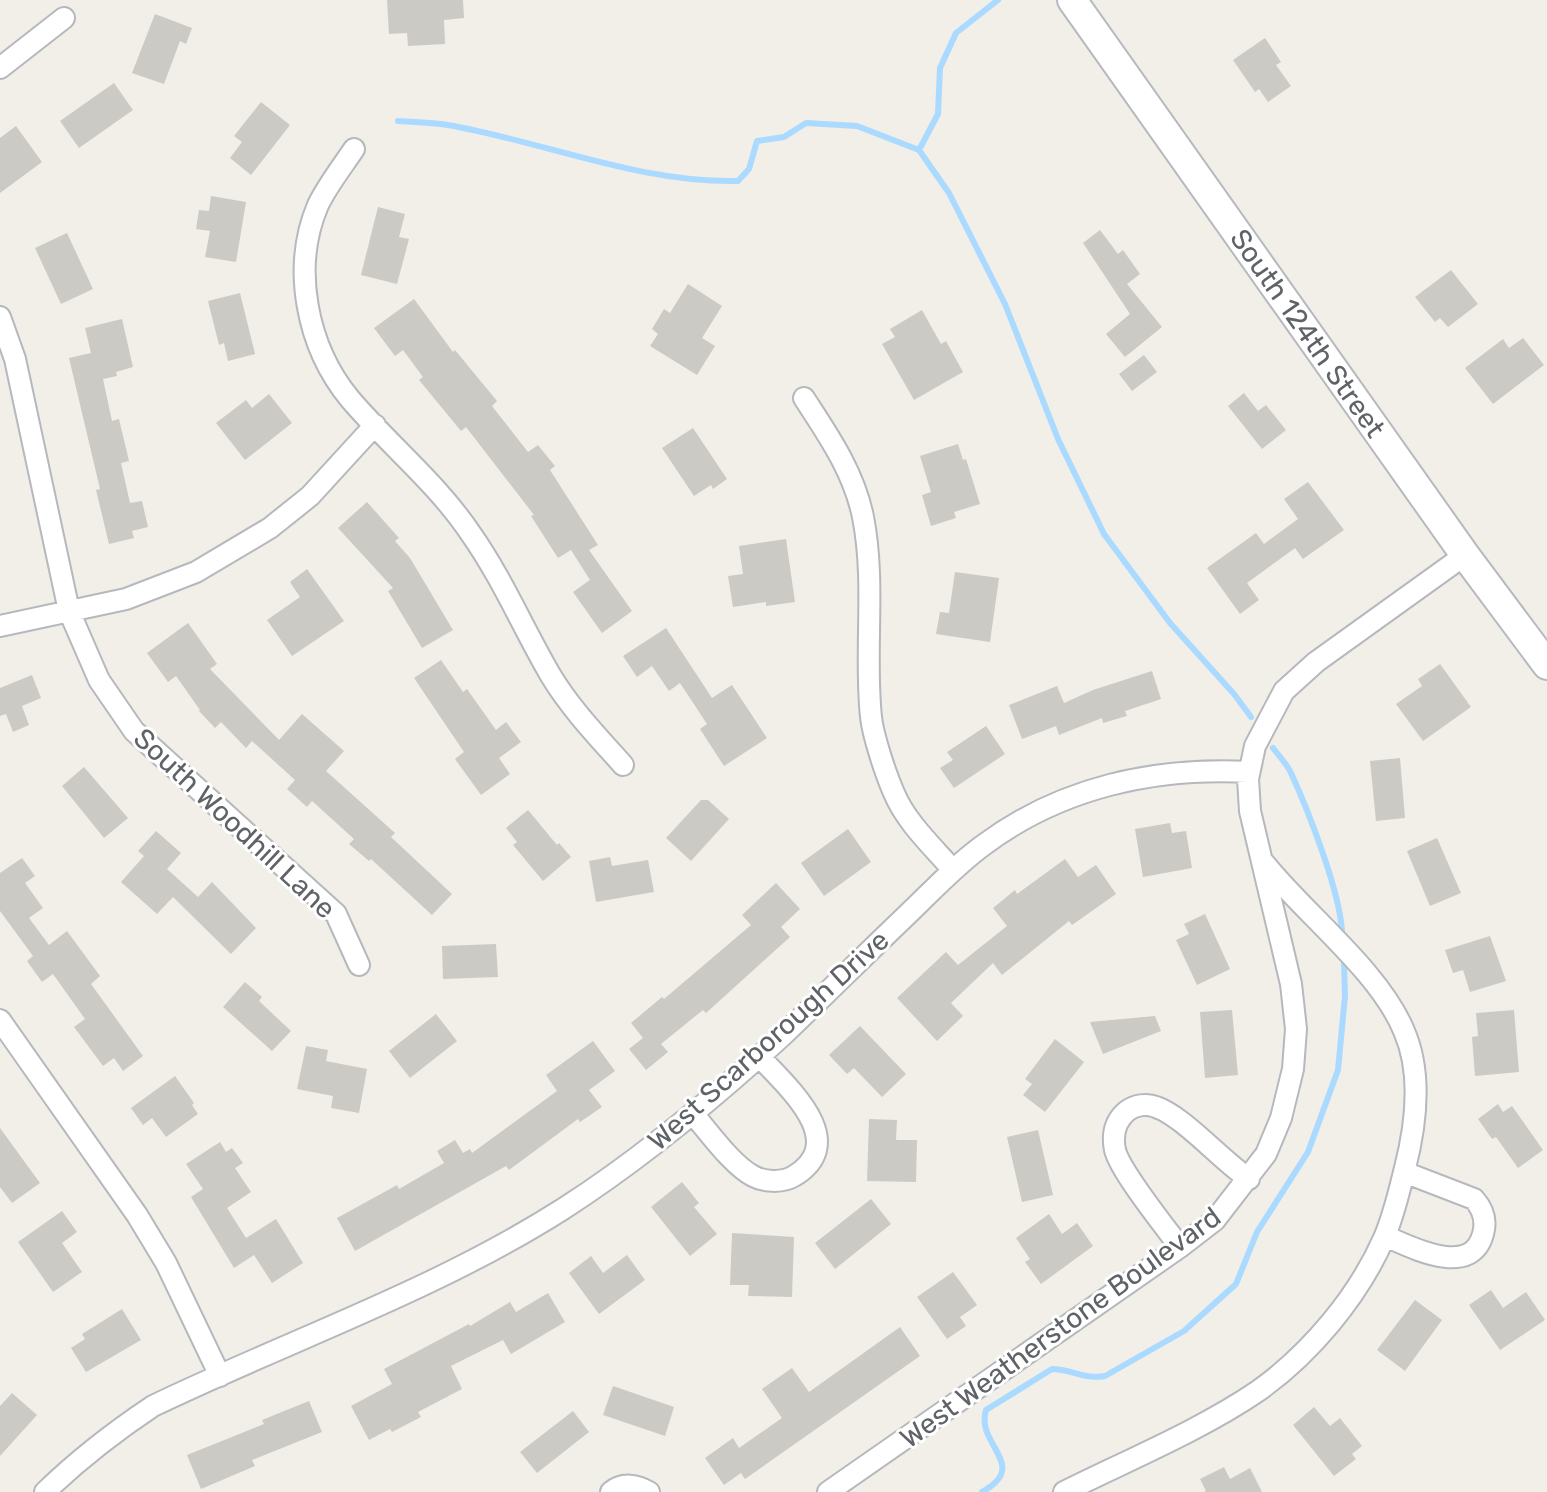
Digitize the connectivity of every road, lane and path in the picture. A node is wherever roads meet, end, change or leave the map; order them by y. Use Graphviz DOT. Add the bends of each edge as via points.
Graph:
graph roads {
  1 [pos="1072,0"];
  2 [pos="64,18"];
  3 [pos="0,68"];
  4 [pos="354,149"];
  5 [pos="0,317"];
  6 [pos="804,398"];
  7 [pos="375,425"];
  8 [pos="1465,555"];
  9 [pos="69,611"];
  10 [pos="0,626"];
  11 [pos="1547,665"];
  12 [pos="623,765"];
  13 [pos="1249,772"];
  14 [pos="1262,861"];
  15 [pos="953,870"];
  16 [pos="359,965"];
  17 [pos="0,1020"];
  18 [pos="759,1056"];
  19 [pos="693,1114"];
  20 [pos="1404,1172"];
  21 [pos="1249,1179"];
  22 [pos="1385,1236"];
  23 [pos="1180,1247"];
  24 [pos="220,1376"];
  25 [pos="45,1492"];
  26 [pos="611,1492"];
  27 [pos="649,1492"];
  28 [pos="828,1492"];
  29 [pos="1064,1492"];
  1 -- 8 [label="street, South 124th Street"];
  2 -- 3 [label="street"];
  4 -- 7 [label="street" via="318,205 307,241 306,298 327,364"];
  5 -- 9 [label="street, South Woodhill Lane" via="15,359"];
  6 -- 15 [label="street" via="853,483 863,518 871,719 894,794"];
  7 -- 9 [label="street" via="310,496 241,547 155,589"];
  7 -- 12 [label="street" via="473,536 552,678"];
  8 -- 11 [label="street, South 124th Street"];
  8 -- 13 [label="street, West Weatherstone Boulevard" via="1284,691 1255,746"];
  9 -- 10 [label="street"];
  9 -- 16 [label="street, South Woodhill Lane" via="99,680 134,731 336,914"];
  13 -- 14 [label="street, West Weatherstone Boulevard" via="1250,811"];
  13 -- 15 [label="street, West Scarborough Drive" via="1155,775 1085,792 1006,829"];
  14 -- 20 [label="street, West Weatherstone Boulevard" via="1390,1001 1405,1031 1416,1088"];
  14 -- 21 [label="street, West Weatherstone Boulevard" via="1291,984 1296,1029 1281,1118"];
  15 -- 18 [label="street, West Scarborough Drive"];
  17 -- 24 [label="street" via="137,1215"];
  18 -- 19 [label="street, West Scarborough Drive"];
  18 -- 19 [label="street" via="811,1116 816,1147 802,1171 785,1180 755,1178"];
  19 -- 24 [label="street, West Scarborough Drive" via="563,1209 487,1253"];
  20 -- 22 [label="street, West Weatherstone Boulevard"];
  20 -- 22 [label="street" via="1474,1199 1484,1216 1484,1231 1463,1257 1421,1252"];
  21 -- 23 [label="street, West Weatherstone Boulevard" via="1215,1220"];
  21 -- 23 [label="street" via="1157,1107 1132,1108 1122,1116 1113,1137 1117,1156"];
  22 -- 29 [label="street, West Weatherstone Boulevard" via="1343,1305 1286,1368 1193,1427"];
  23 -- 28 [label="street, West Weatherstone Boulevard"];
  24 -- 25 [label="street, West Scarborough Drive" via="153,1406 113,1432"];
  26 -- 27 [label="street" via="631,1485"];
}
